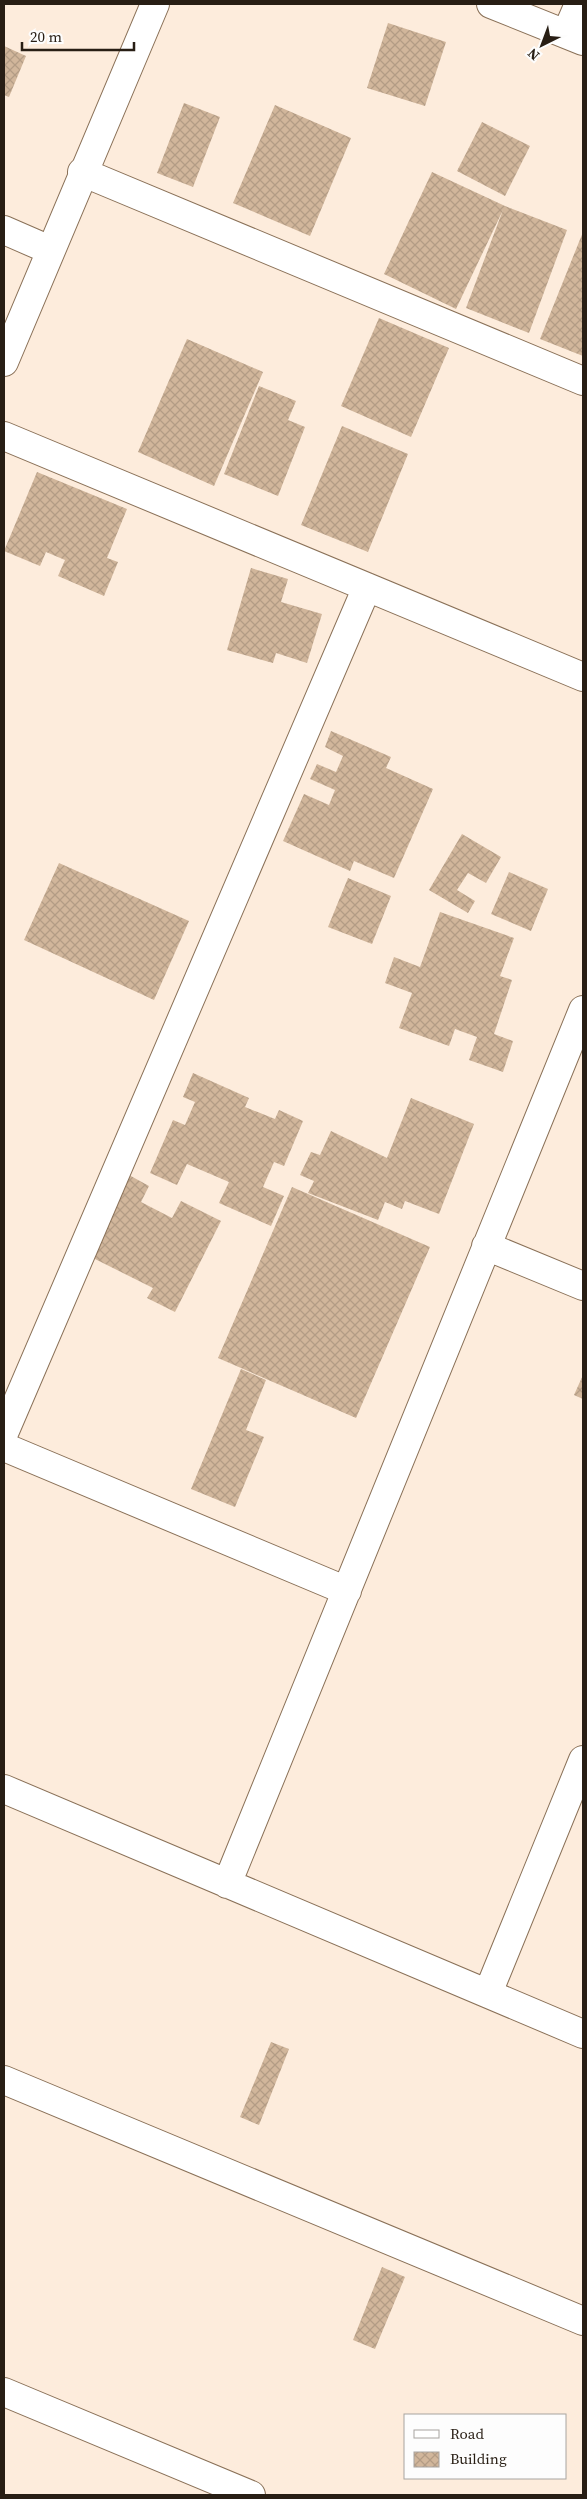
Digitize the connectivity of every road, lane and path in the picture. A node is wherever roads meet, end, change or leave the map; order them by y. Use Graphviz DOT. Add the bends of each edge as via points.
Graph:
graph roads {
  1 [pos="155,4"];
  2 [pos="490,4"];
  3 [pos="579,4"];
  4 [pos="575,38"];
  5 [pos="82,172"];
  6 [pos="4,230"];
  7 [pos="50,250"];
  8 [pos="4,362"];
  9 [pos="583,381"];
  10 [pos="4,436"];
  11 [pos="367,587"];
  12 [pos="583,677"];
  13 [pos="583,1010"];
  14 [pos="486,1246"];
  15 [pos="583,1286"];
  16 [pos="4,1433"];
  17 [pos="4,1447"];
  18 [pos="347,1591"];
  19 [pos="583,1760"];
  20 [pos="4,1789"];
  21 [pos="227,1884"];
  22 [pos="488,1993"];
  23 [pos="583,2034"];
  24 [pos="4,2080"];
  25 [pos="583,2321"];
  26 [pos="4,2392"];
  27 [pos="251,2495"];
  1 -- 5 [label="street"];
  2 -- 4 [label="street"];
  3 -- 4 [label="street"];
  5 -- 7 [label="street"];
  5 -- 9 [label="street"];
  6 -- 7 [label="street"];
  7 -- 8 [label="street"];
  10 -- 11 [label="street"];
  11 -- 12 [label="street"];
  11 -- 16 [label="street"];
  13 -- 14 [label="street"];
  14 -- 15 [label="street"];
  14 -- 18 [label="street"];
  17 -- 18 [label="street"];
  18 -- 21 [label="street"];
  19 -- 22 [label="street"];
  20 -- 21 [label="street"];
  21 -- 22 [label="street"];
  22 -- 23 [label="street"];
  24 -- 25 [label="street"];
  26 -- 27 [label="street"];
}
